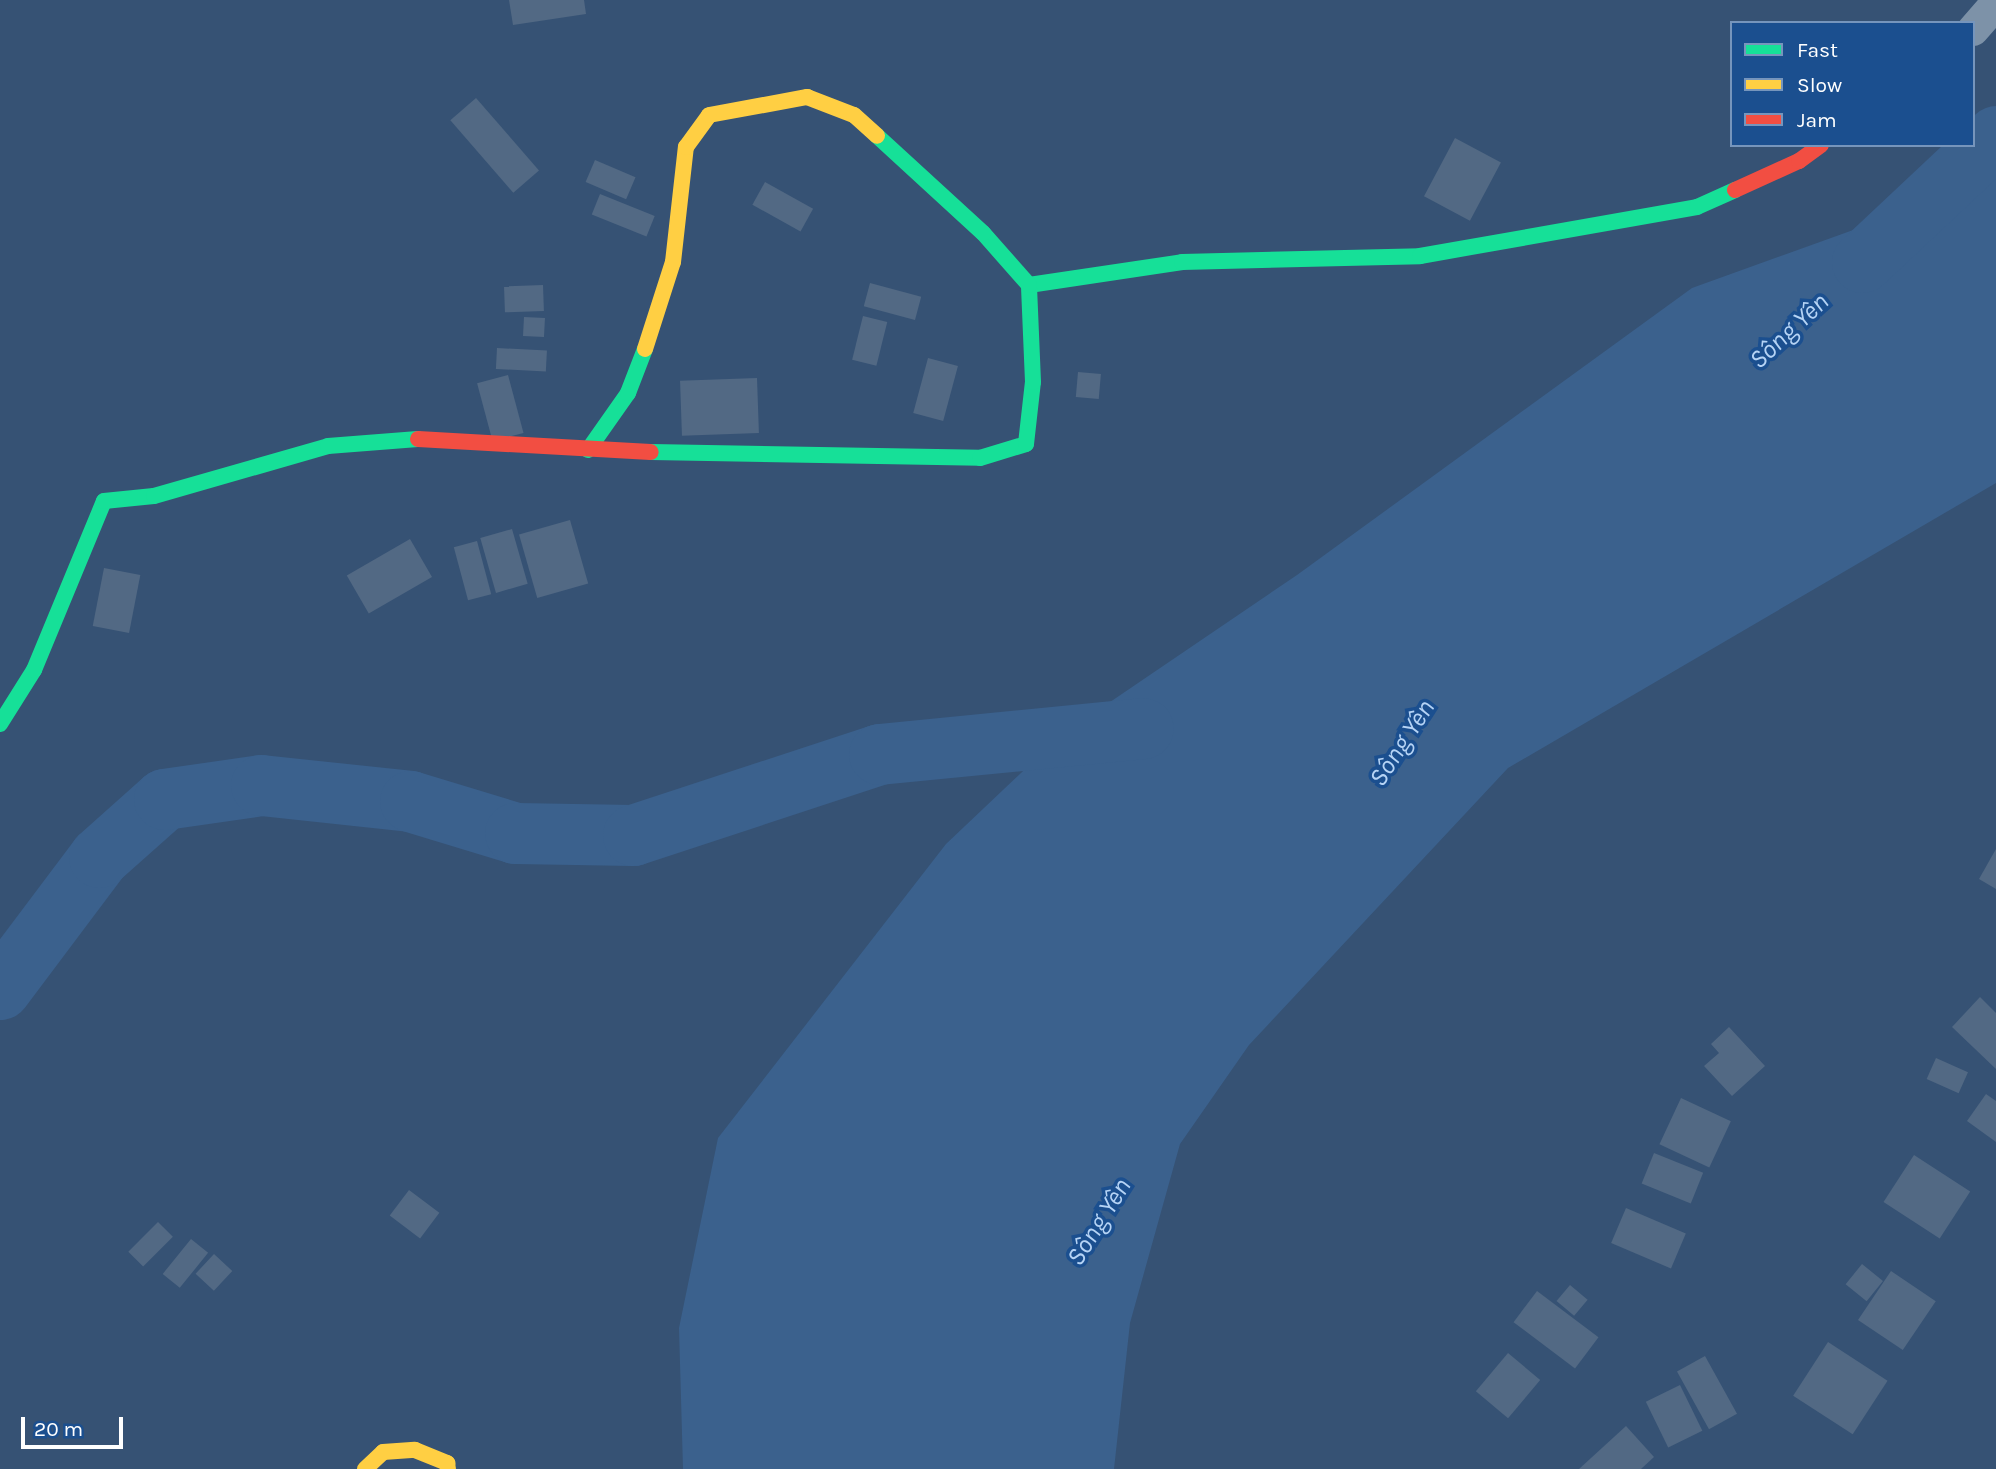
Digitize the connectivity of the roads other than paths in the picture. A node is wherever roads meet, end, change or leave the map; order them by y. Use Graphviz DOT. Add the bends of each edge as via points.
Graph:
graph roads {
  1 [pos="1996,4"];
  2 [pos="1975,28"];
  3 [pos="1818,147"];
  4 [pos="1029,285"];
  5 [pos="588,450"];
  6 [pos="0,724"];
  7 [pos="365,1469"];
  8 [pos="448,1469"];
  1 -- 2 [label="street"];
  3 -- 4 [label="street" via="1799,161 1697,207 1420,256 1182,262"];
  4 -- 5 [label="street" via="1033,382 1026,444 980,458 926,459"];
  4 -- 5 [label="street" via="983,233 854,115 807,97 709,115 686,147 673,262 652,332 628,393"];
  5 -- 6 [label="street" via="420,439 328,446 154,496 104,501 34,670"];
  7 -- 8 [label="street" via="383,1452 415,1450 447,1463"];
}
